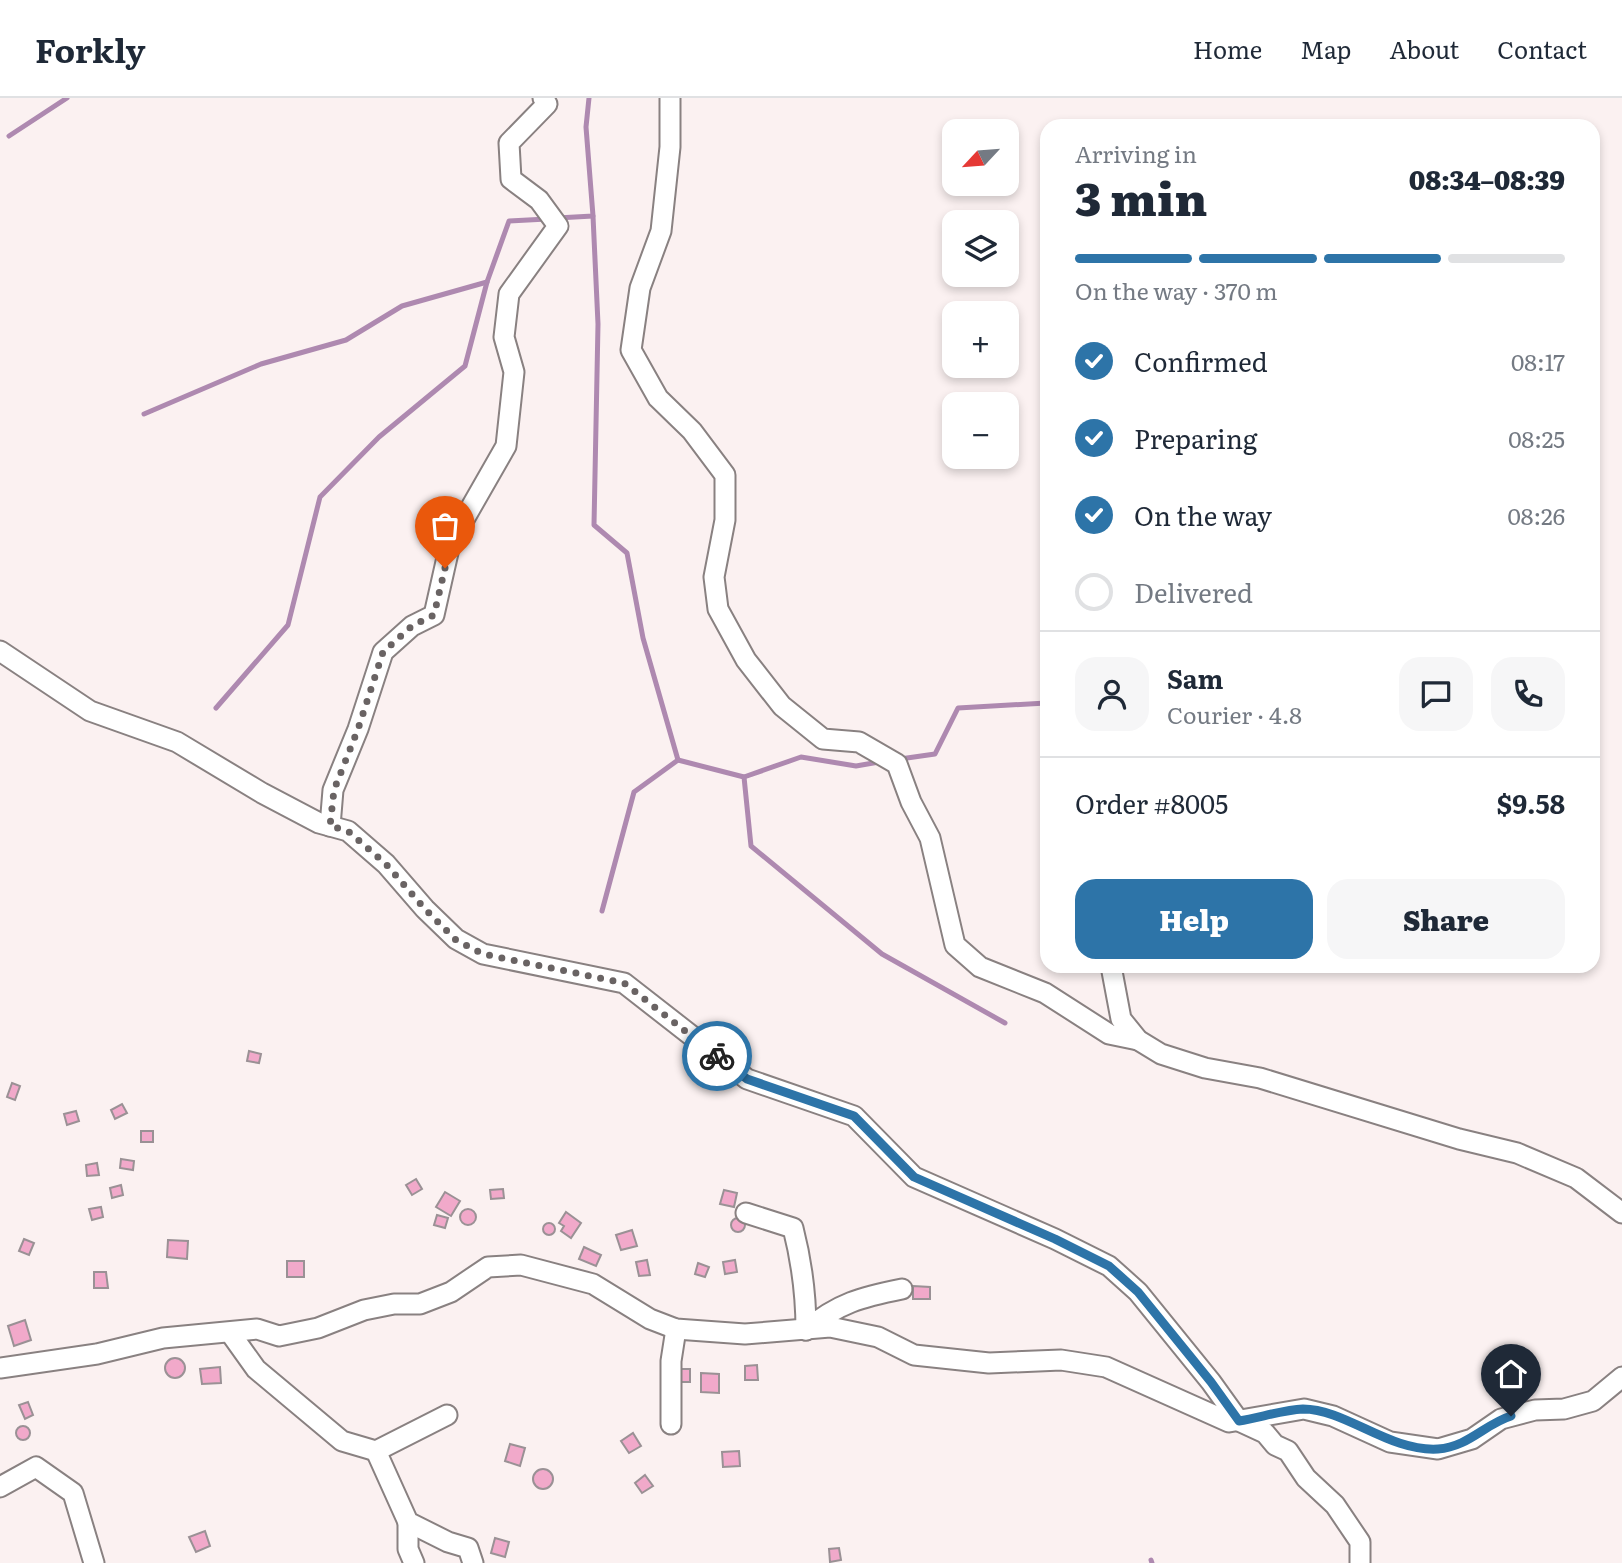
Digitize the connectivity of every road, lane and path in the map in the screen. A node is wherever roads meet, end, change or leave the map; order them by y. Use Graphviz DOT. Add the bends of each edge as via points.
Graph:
graph roads {
  1 [pos="544,98"];
  2 [pos="670,98"];
  3 [pos="0,651"];
  4 [pos="330,826"];
  5 [pos="1112,973"];
  6 [pos="1138,1040"];
  7 [pos="746,1213"];
  8 [pos="1622,1213"];
  9 [pos="902,1289"];
  10 [pos="676,1328"];
  11 [pos="806,1330"];
  12 [pos="231,1334"];
  13 [pos="0,1368"];
  14 [pos="1622,1377"];
  15 [pos="447,1415"];
  16 [pos="1239,1421"];
  17 [pos="671,1424"];
  18 [pos="376,1451"];
  19 [pos="0,1487"];
  20 [pos="408,1522"];
  21 [pos="94,1563"];
  22 [pos="414,1563"];
  23 [pos="473,1563"];
  24 [pos="1360,1563"];
  1 -- 4 [label="street" via="547,104 509,144 510,179 539,200 558,226 509,294 504,337 514,372 506,446 450,544 434,615 412,626 383,652 334,790"];
  2 -- 6 [label="street" via="661,230 640,288 631,350 658,398 692,431 725,475 725,520 714,577 718,609 746,660 782,706 822,739 859,742 897,764 930,838 955,945 980,967 1045,993 1109,1034"];
  3 -- 4 [label="street" via="90,711 177,741 262,793"];
  4 -- 16 [label="street" via="348,831 386,864 456,940 483,954 624,983 747,1079 854,1116 914,1177 1109,1266 1138,1292"];
  5 -- 6 [label="street" via="1121,1019"];
  6 -- 8 [label="street" via="1161,1054 1205,1068 1260,1079 1517,1153 1576,1178"];
  7 -- 11 [label="street" via="793,1228 803,1267"];
  9 -- 11 [label="street" via="828,1311"];
  10 -- 11 [label="street" via="745,1334"];
  10 -- 12 [label="street" via="650,1319 593,1284 521,1265 488,1267 451,1292 420,1304 365,1310 318,1328 279,1336 257,1329"];
  10 -- 17 [label="street"];
  11 -- 16 [label="street" via="830,1327 878,1337 914,1355 989,1363 1060,1360 1106,1367 1212,1416"];
  12 -- 13 [label="street" via="163,1338 85,1356"];
  12 -- 18 [label="street" via="256,1369 342,1441"];
  14 -- 16 [label="street" via="1593,1401 1501,1419 1472,1440 1438,1449 1390,1441 1333,1416 1304,1409"];
  15 -- 18 [label="street"];
  16 -- 24 [label="street" via="1288,1451 1306,1478 1335,1505 1360,1542"];
  18 -- 20 [label="street"];
  19 -- 21 [label="street" via="36,1467 73,1493"];
  20 -- 22 [label="street" via="408,1549"];
  20 -- 23 [label="street" via="468,1548"];
}
